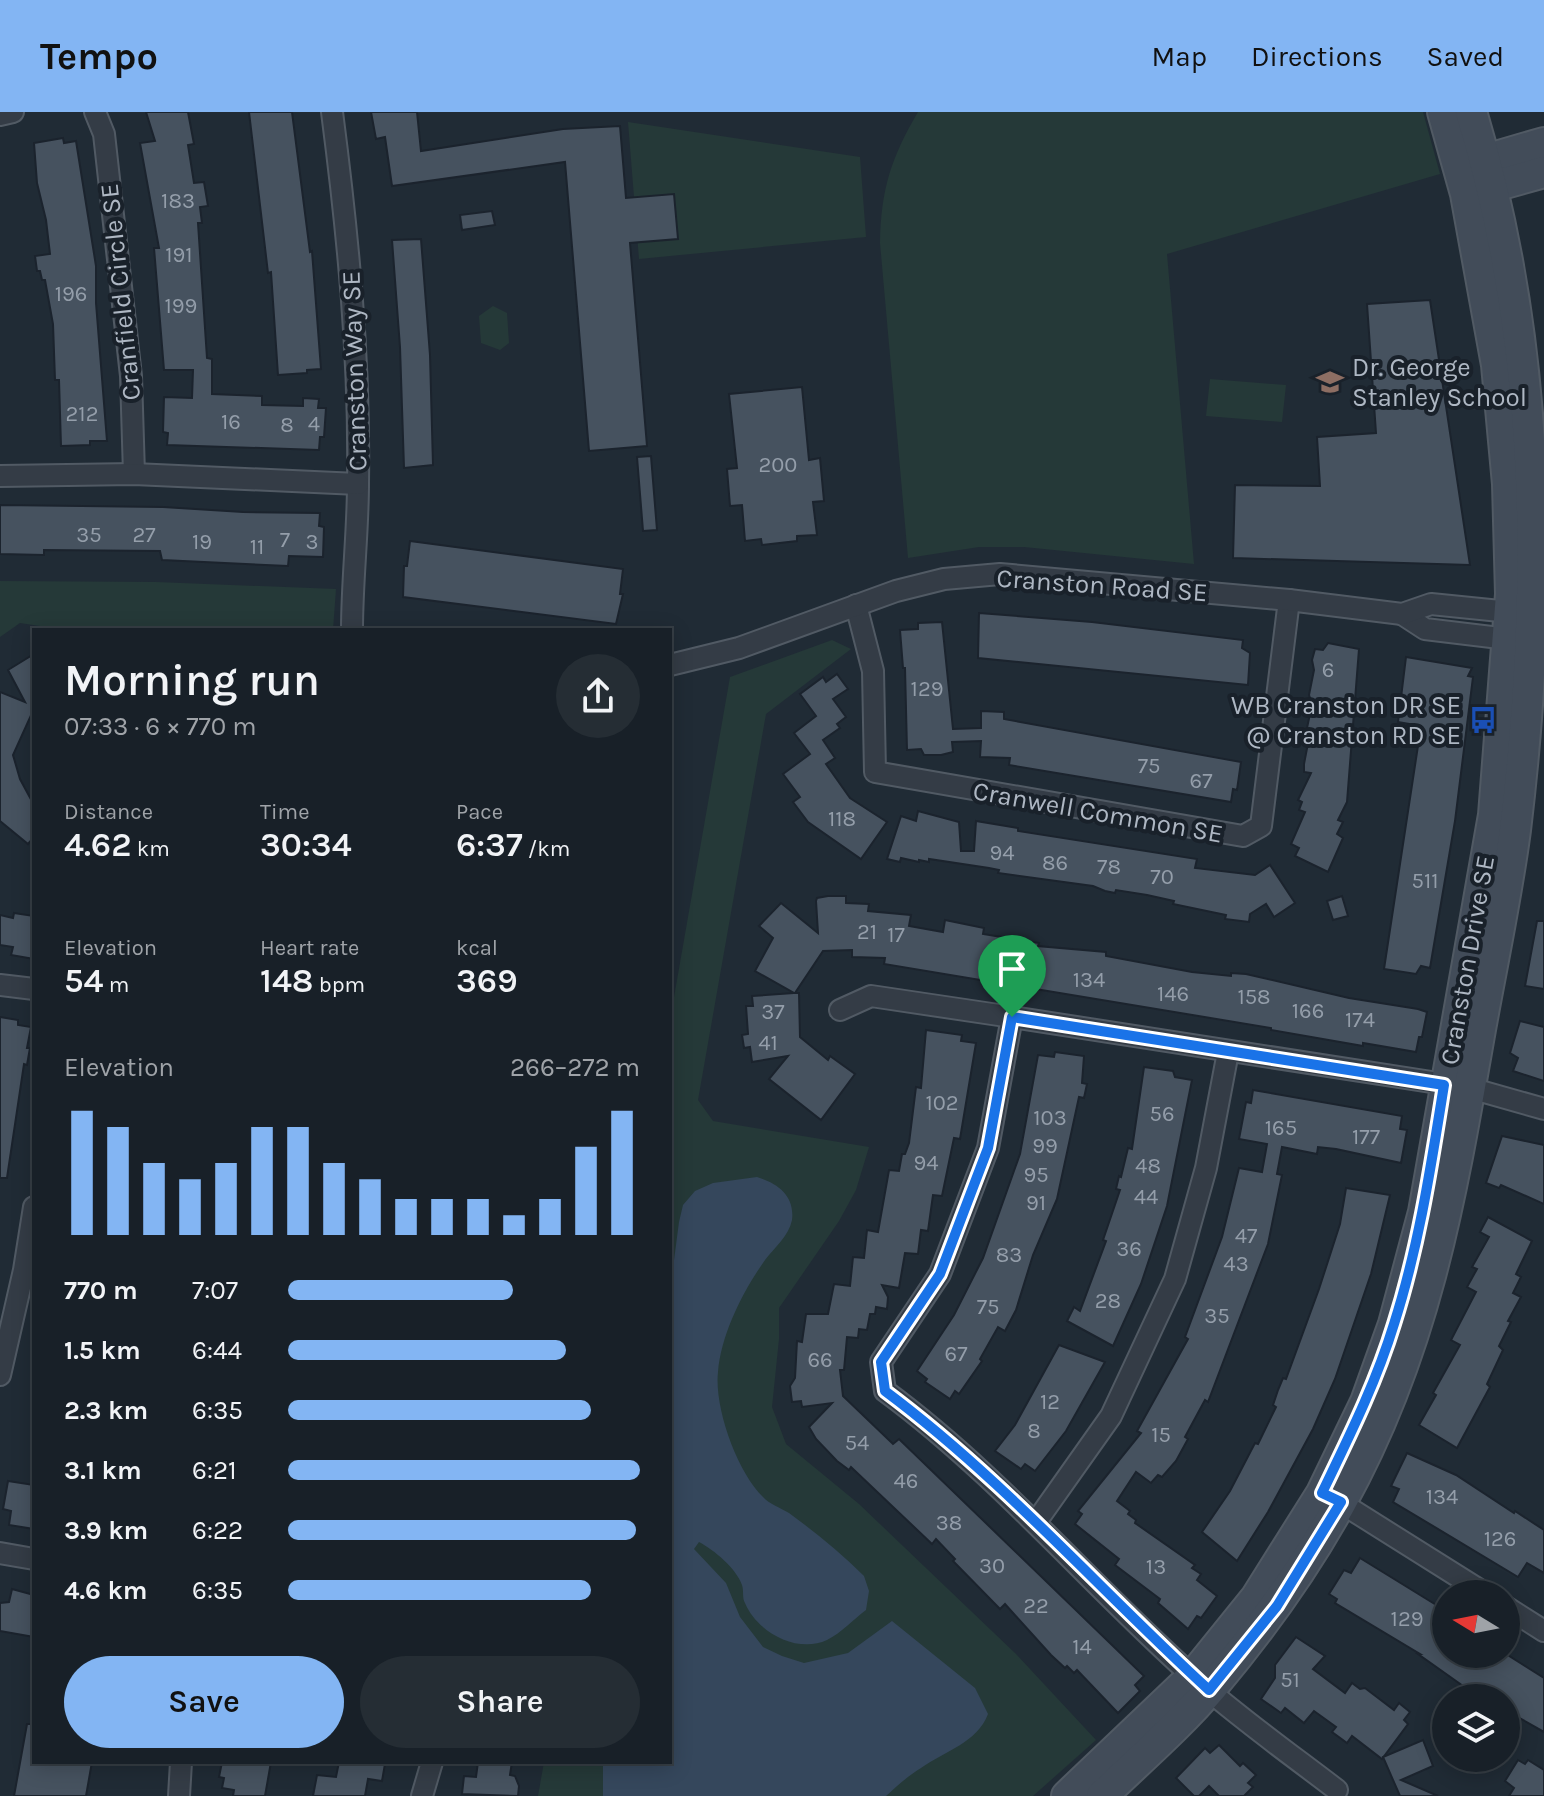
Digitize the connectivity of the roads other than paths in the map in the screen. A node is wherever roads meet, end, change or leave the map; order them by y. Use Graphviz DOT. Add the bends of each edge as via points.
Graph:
graph roads {
  1 [pos="13,112"];
  2 [pos="95,112"];
  3 [pos="332,112"];
  4 [pos="1443,112"];
  5 [pos="1471,112"];
  6 [pos="0,115"];
  7 [pos="1544,143"];
  8 [pos="1544,172"];
  9 [pos="1476,177"];
  10 [pos="134,474"];
  11 [pos="0,476"];
  12 [pos="358,484"];
  13 [pos="1289,600"];
  14 [pos="856,605"];
  15 [pos="352,628"];
  16 [pos="1528,628"];
  17 [pos="672,665"];
  18 [pos="0,985"];
  19 [pos="32,989"];
  20 [pos="840,1010"];
  21 [pos="1012,1017"];
  22 [pos="1228,1052"];
  23 [pos="1457,1087"];
  24 [pos="1544,1109"];
  25 [pos="32,1220"];
  26 [pos="0,1375"];
  27 [pos="1332,1497"];
  28 [pos="1036,1522"];
  29 [pos="0,1553"];
  30 [pos="32,1559"];
  31 [pos="1464,1580"];
  32 [pos="1520,1616"];
  33 [pos="1544,1631"];
  34 [pos="1201,1683"];
  35 [pos="181,1764"];
  36 [pos="431,1764"];
  37 [pos="1337,1790"];
  38 [pos="179,1796"];
  39 [pos="422,1796"];
  40 [pos="1067,1796"];
  41 [pos="1102,1796"];
  1 -- 6 [label="street"];
  2 -- 10 [label="street, Cranfield Circle SE" via="104,134 131,376"];
  3 -- 12 [label="street, Cranston Way SE" via="350,248"];
  4 -- 9 [label="street, Cranston Drive SE"];
  5 -- 9 [label="street, Cranston Drive SE"];
  7 -- 9 [label="street"];
  8 -- 9 [label="street"];
  9 -- 16 [label="street, Cranston Drive SE" via="1514,288 1527,392 1535,489"];
  10 -- 11 [label="street"];
  10 -- 12 [label="street"];
  12 -- 15 [label="street, Cranston Way SE"];
  13 -- 14 [label="street, Cranston Road SE" via="1000,574 944,579"];
  13 -- 14 [label="street, Cranwell Common SE" via="1261,826 1243,836 875,772 873,671"];
  13 -- 16 [label="street, Cranston Road SE" via="1402,614 1425,629"];
  14 -- 17 [label="street, Cranston Road SE" via="739,648"];
  16 -- 23 [label="street, Cranston Drive SE" via="1494,815"];
  18 -- 19 [label="street"];
  20 -- 21 [label="street" via="871,996"];
  21 -- 22 [label="street"];
  21 -- 28 [label="street" via="988,1148 940,1274 881,1362 885,1391"];
  22 -- 23 [label="street"];
  22 -- 28 [label="street" via="1206,1168 1175,1279 1111,1416"];
  23 -- 24 [label="street"];
  23 -- 27 [label="street, Cranston Drive SE" via="1394,1324"];
  25 -- 26 [label="street"];
  27 -- 31 [label="street"];
  27 -- 34 [label="street, Cranston Drive SE"];
  28 -- 34 [label="street"];
  29 -- 30 [label="street"];
  32 -- 33 [label="street"];
  34 -- 37 [label="street"];
  34 -- 40 [label="street, Cranston Drive SE"];
  34 -- 41 [label="street, Cranston Drive SE"];
  35 -- 38 [label="street"];
  36 -- 39 [label="street"];
}
